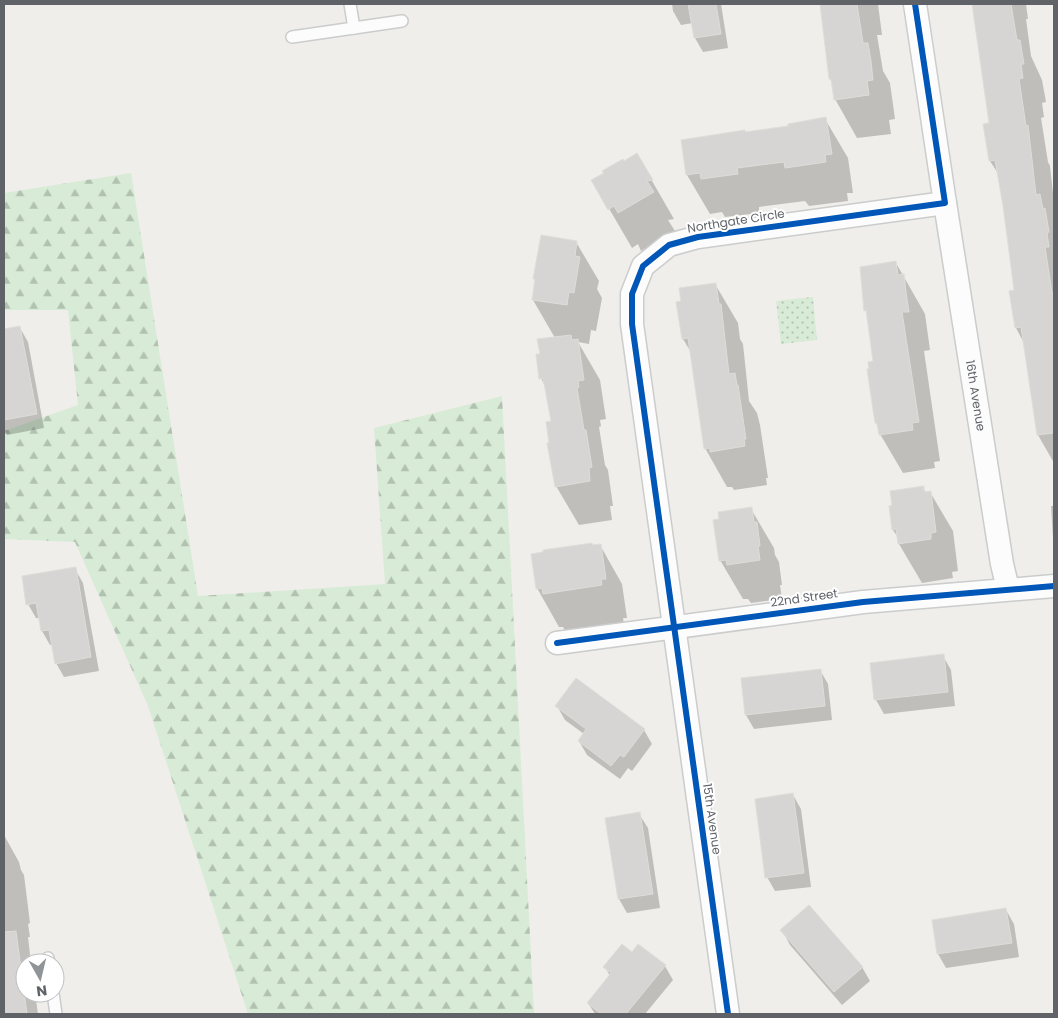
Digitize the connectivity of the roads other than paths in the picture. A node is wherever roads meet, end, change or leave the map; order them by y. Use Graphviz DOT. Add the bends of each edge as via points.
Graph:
graph roads {
  1 [pos="350,4"];
  2 [pos="915,4"];
  3 [pos="402,22"];
  4 [pos="354,28"];
  5 [pos="292,37"];
  6 [pos="945,203"];
  7 [pos="1054,586"];
  8 [pos="1008,589"];
  9 [pos="674,628"];
  10 [pos="557,644"];
  11 [pos="728,1014"];
  1 -- 4 [label="lane"];
  2 -- 6 [label="street"];
  3 -- 4 [label="lane"];
  4 -- 5 [label="lane"];
  6 -- 8 [label="street, 16th Avenue"];
  6 -- 9 [label="street, Northgate Circle" via="698,237 669,245 643,266 632,294 632,324"];
  7 -- 8 [label="street, 22nd Street"];
  8 -- 9 [label="street, 22nd Street" via="863,602"];
  9 -- 10 [label="street, 22nd Street"];
  9 -- 11 [label="street, 15th Avenue"];
}
